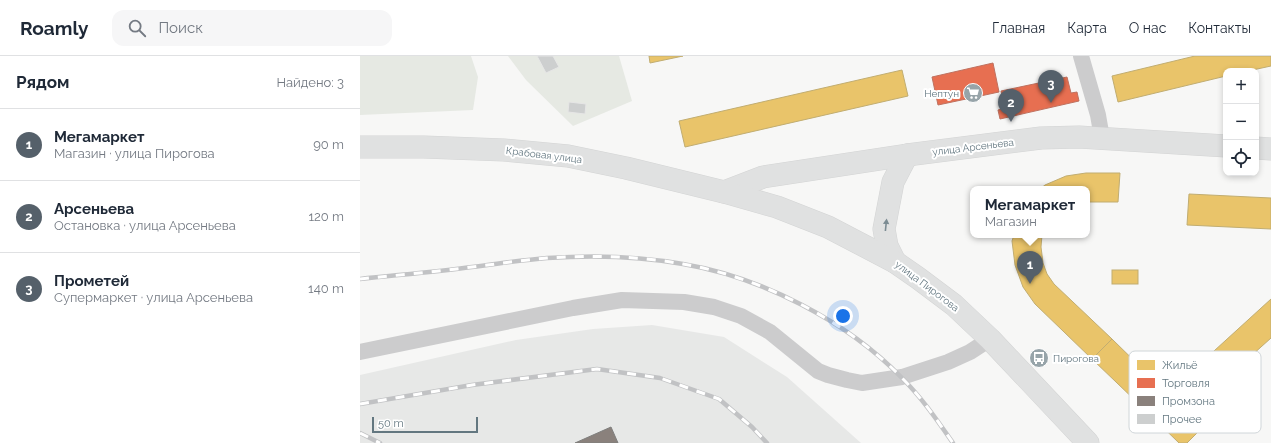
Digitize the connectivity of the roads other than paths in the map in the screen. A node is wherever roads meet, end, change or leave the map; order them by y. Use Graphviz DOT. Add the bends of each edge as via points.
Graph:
graph roads {
  1 [pos="1081,56"];
  2 [pos="1102,138"];
  3 [pos="1223,146"];
  4 [pos="360,147"];
  5 [pos="1259,148"];
  6 [pos="1271,149"];
  7 [pos="907,155"];
  8 [pos="724,192"];
  9 [pos="895,262"];
  10 [pos="990,339"];
  11 [pos="360,352"];
  12 [pos="1088,443"];
  1 -- 2 [label="street"];
  2 -- 3 [label="main road, улица Арсеньева"];
  2 -- 7 [label="main road, улица Арсеньева" via="1041,138"];
  4 -- 8 [label="main road, Крабовая улица" via="504,150 568,156"];
  5 -- 6 [label="main road"];
  7 -- 8 [label="main road, улица Арсеньева" via="763,178"];
  9 -- 7 [label="main road, one-way" via="887,246 884,229 893,182"];
  8 -- 9 [label="main road, улица Пирогова" via="777,206 828,227"];
  9 -- 10 [label="main road, улица Пирогова" via="954,305"];
  10 -- 11 [label="street" via="948,362 902,377 862,383 818,371 770,332 741,316 714,307 684,302 622,300"];
  10 -- 12 [label="main road, улица Пирогова"];
}
